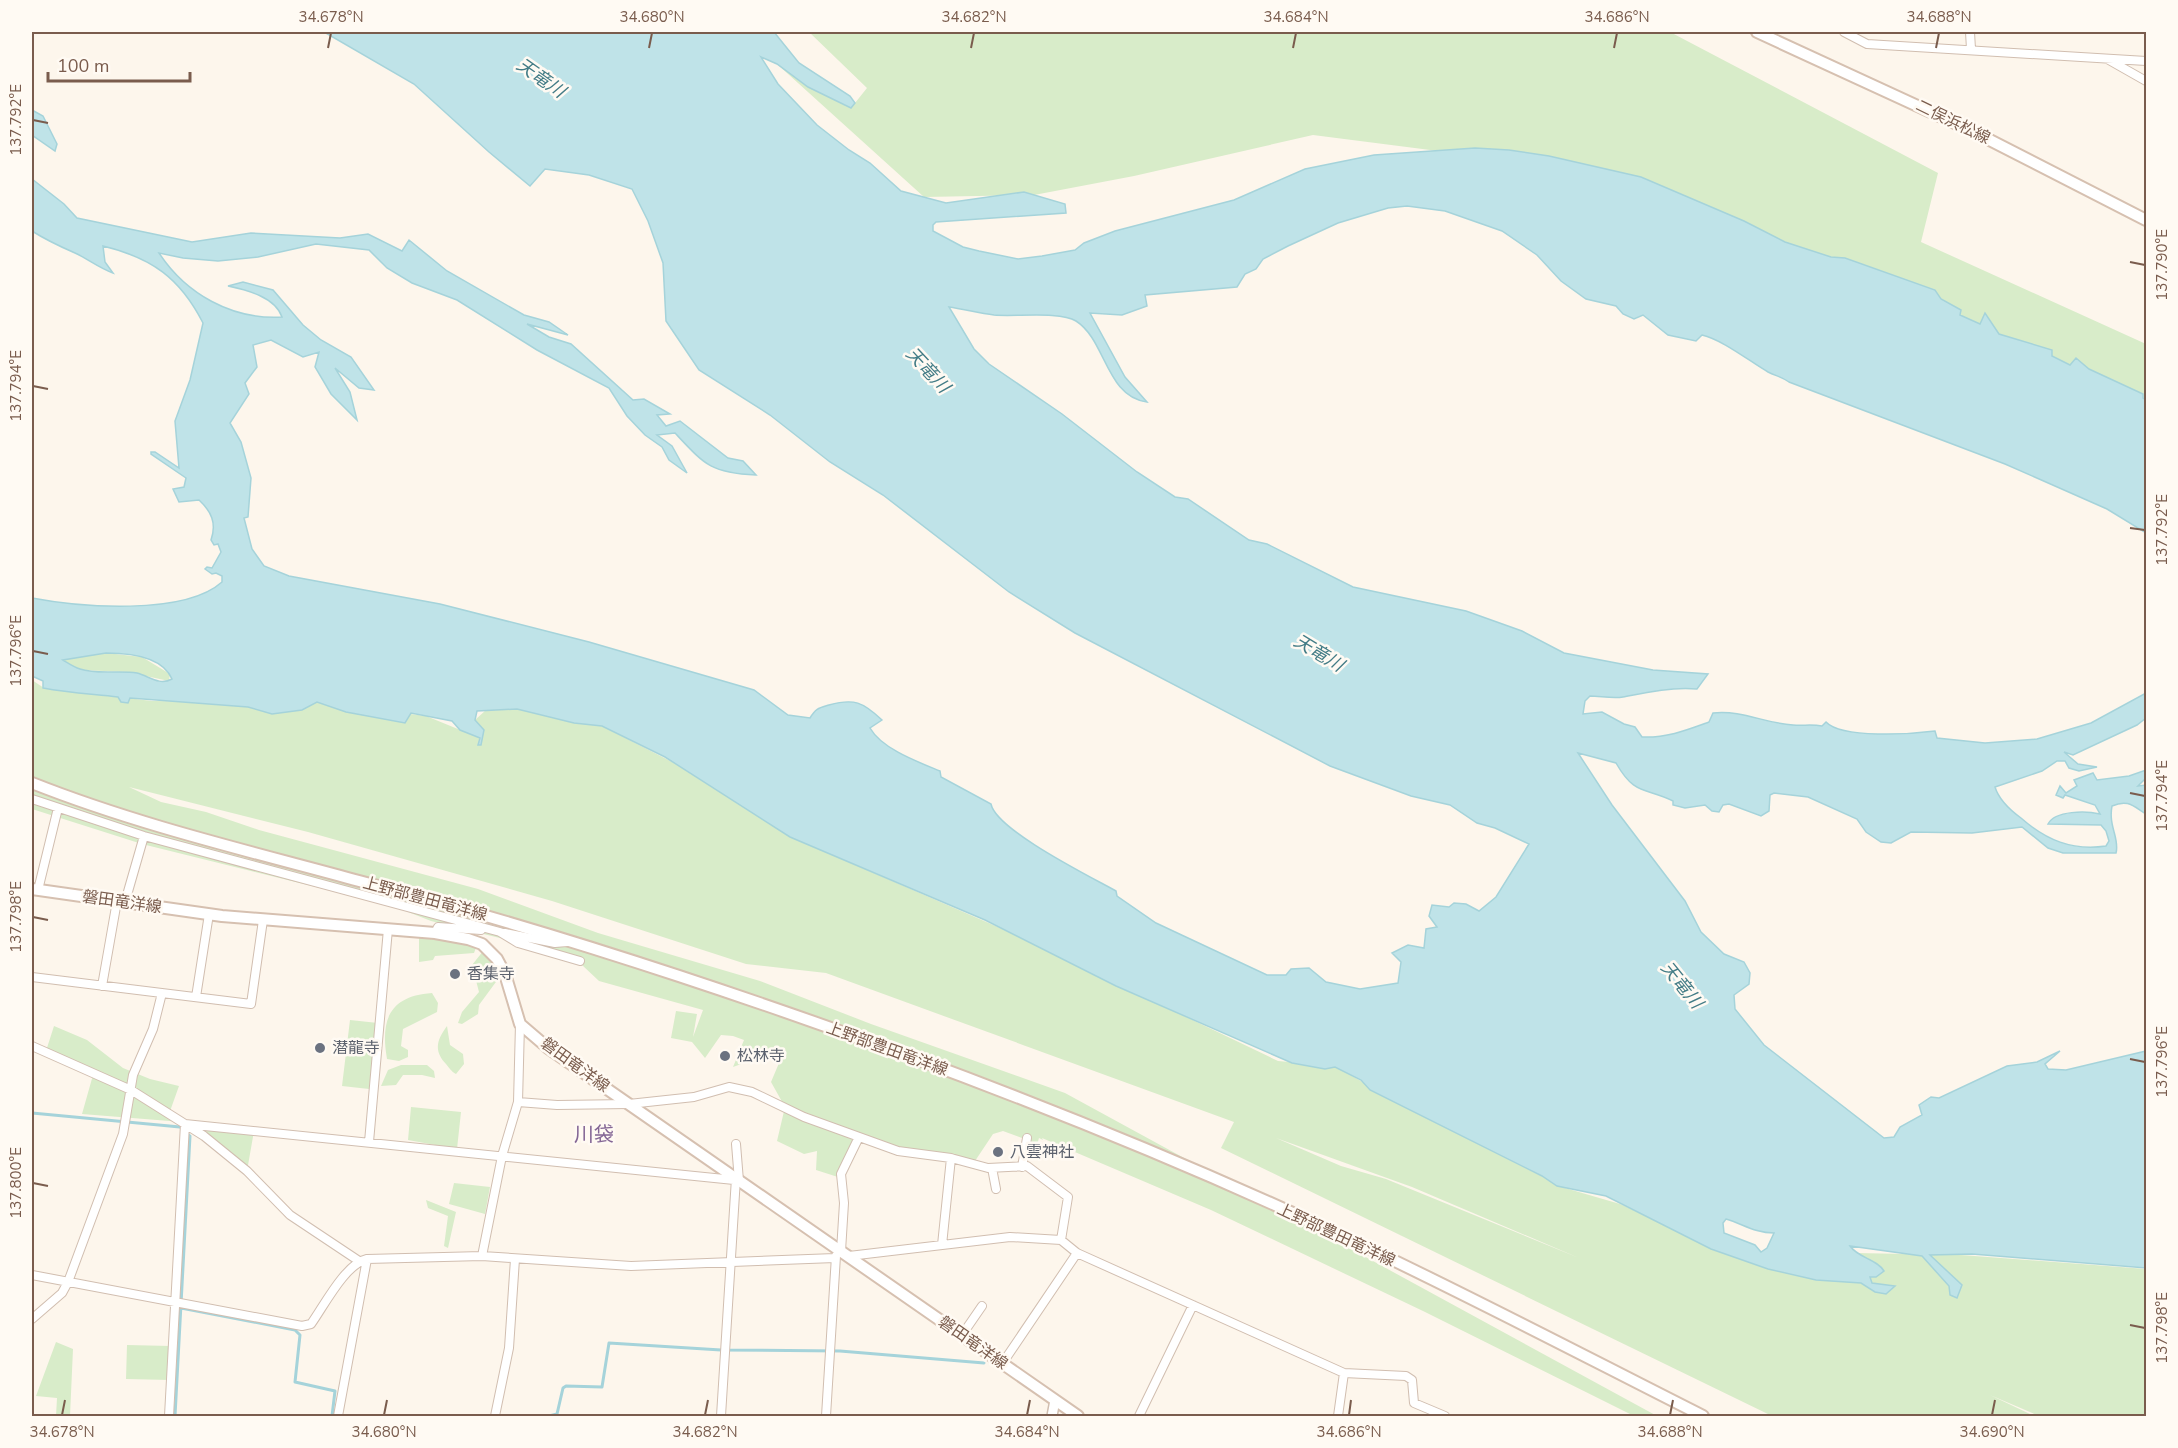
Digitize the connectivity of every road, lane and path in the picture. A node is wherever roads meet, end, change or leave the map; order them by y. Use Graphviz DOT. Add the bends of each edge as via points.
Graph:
graph roads {
  1 [pos="1757,32"];
  2 [pos="1844,32"];
  3 [pos="1970,32"];
  4 [pos="1971,49"];
  5 [pos="2108,59"];
  6 [pos="2146,61"];
  7 [pos="2146,81"];
  8 [pos="2146,220"];
  9 [pos="32,783"];
  10 [pos="32,799"];
  11 [pos="58,808"];
  12 [pos="144,836"];
  13 [pos="35,890"];
  14 [pos="121,902"];
  15 [pos="209,914"];
  16 [pos="263,920"];
  17 [pos="388,929"];
  18 [pos="500,932"];
  19 [pos="435,933"];
  20 [pos="572,942"];
  21 [pos="580,961"];
  22 [pos="32,978"];
  23 [pos="102,986"];
  24 [pos="162,993"];
  25 [pos="196,997"];
  26 [pos="520,1024"];
  27 [pos="32,1046"];
  28 [pos="131,1090"];
  29 [pos="518,1102"];
  30 [pos="629,1104"];
  31 [pos="185,1124"];
  32 [pos="1028,1138"];
  33 [pos="858,1139"];
  34 [pos="369,1142"];
  35 [pos="736,1144"];
  36 [pos="502,1156"];
  37 [pos="951,1158"];
  38 [pos="1022,1167"];
  39 [pos="992,1168"];
  40 [pos="736,1180"];
  41 [pos="996,1189"];
  42 [pos="1061,1240"];
  43 [pos="942,1245"];
  44 [pos="1077,1253"];
  45 [pos="841,1254"];
  46 [pos="482,1256"];
  47 [pos="515,1259"];
  48 [pos="363,1260"];
  49 [pos="729,1261"];
  50 [pos="32,1275"];
  51 [pos="68,1282"];
  52 [pos="175,1303"];
  53 [pos="1193,1305"];
  54 [pos="982,1306"];
  55 [pos="32,1319"];
  56 [pos="962,1335"];
  57 [pos="1002,1364"];
  58 [pos="1344,1372"];
  59 [pos="1055,1400"];
  60 [pos="169,1416"];
  61 [pos="338,1416"];
  62 [pos="495,1416"];
  63 [pos="721,1416"];
  64 [pos="826,1416"];
  65 [pos="1052,1416"];
  66 [pos="1078,1416"];
  67 [pos="1139,1416"];
  68 [pos="1338,1416"];
  69 [pos="1445,1416"];
  70 [pos="1703,1416"];
  1 -- 8 [label="main road, 二俣浜松線" via="1974,132"];
  2 -- 4 [label="street" via="1867,44"];
  3 -- 4 [label="street"];
  4 -- 5 [label="street"];
  5 -- 6 [label="street"];
  5 -- 7 [label="street"];
  9 -- 20 [label="main road, 上野部豊田竜洋線" via="174,832 476,912"];
  10 -- 11 [label="street"];
  11 -- 12 [label="street"];
  11 -- 13 [label="street"];
  12 -- 14 [label="street"];
  12 -- 18 [label="street"];
  13 -- 14 [label="main road, 磐田竜洋線"];
  14 -- 15 [label="main road, 磐田竜洋線"];
  14 -- 23 [label="street"];
  15 -- 16 [label="main road, 磐田竜洋線"];
  15 -- 25 [label="street"];
  16 -- 17 [label="main road, 磐田竜洋線"];
  16 -- 25 [label="street" via="251,1004"];
  17 -- 19 [label="main road, 磐田竜洋線"];
  17 -- 34 [label="street"];
  18 -- 19 [label="street" via="438,927"];
  18 -- 20 [label="street" via="555,943"];
  18 -- 21 [label="street" via="518,943"];
  19 -- 26 [label="main road, 磐田竜洋線" via="468,939 490,950 505,974"];
  20 -- 70 [label="main road, 上野部豊田竜洋線" via="773,1007 936,1067 1217,1180 1359,1244"];
  22 -- 23 [label="street"];
  23 -- 24 [label="street"];
  24 -- 25 [label="street"];
  24 -- 28 [label="street"];
  26 -- 29 [label="street"];
  26 -- 30 [label="main road, 磐田竜洋線"];
  27 -- 28 [label="street"];
  28 -- 31 [label="street"];
  28 -- 51 [label="street" via="123,1134"];
  29 -- 30 [label="street"];
  29 -- 36 [label="street"];
  30 -- 33 [label="street" via="694,1097 729,1087 752,1092"];
  30 -- 40 [label="main road, 磐田竜洋線"];
  31 -- 34 [label="street"];
  31 -- 48 [label="street" via="247,1171 290,1215"];
  31 -- 52 [label="street"];
  32 -- 38 [label="street"];
  33 -- 37 [label="street" via="898,1151"];
  33 -- 45 [label="street" via="841,1174"];
  34 -- 36 [label="street"];
  35 -- 40 [label="street"];
  36 -- 40 [label="street"];
  36 -- 46 [label="street"];
  37 -- 39 [label="street"];
  37 -- 43 [label="street"];
  38 -- 39 [label="street"];
  38 -- 42 [label="street" via="1027,1166 1068,1197"];
  39 -- 41 [label="street"];
  40 -- 45 [label="main road, 磐田竜洋線"];
  40 -- 49 [label="street"];
  42 -- 43 [label="street" via="1010,1237"];
  42 -- 44 [label="street"];
  43 -- 45 [label="street"];
  44 -- 53 [label="street"];
  44 -- 57 [label="street"];
  45 -- 49 [label="street"];
  45 -- 56 [label="main road, 磐田竜洋線"];
  45 -- 64 [label="street"];
  46 -- 47 [label="street"];
  46 -- 48 [label="street"];
  47 -- 49 [label="street" via="631,1266"];
  47 -- 62 [label="street" via="509,1348"];
  48 -- 52 [label="street" via="348,1271 311,1324 302,1326"];
  48 -- 61 [label="street"];
  49 -- 63 [label="street"];
  50 -- 51 [label="street"];
  51 -- 52 [label="street"];
  51 -- 55 [label="street" via="62,1293"];
  52 -- 60 [label="street"];
  53 -- 58 [label="street"];
  53 -- 67 [label="street"];
  54 -- 56 [label="street"];
  56 -- 57 [label="main road, 磐田竜洋線"];
  57 -- 59 [label="main road, 磐田竜洋線"];
  58 -- 68 [label="street"];
  58 -- 69 [label="street" via="1406,1376 1412,1380 1414,1403"];
  59 -- 65 [label="street"];
  59 -- 66 [label="main road, 磐田竜洋線"];
}
